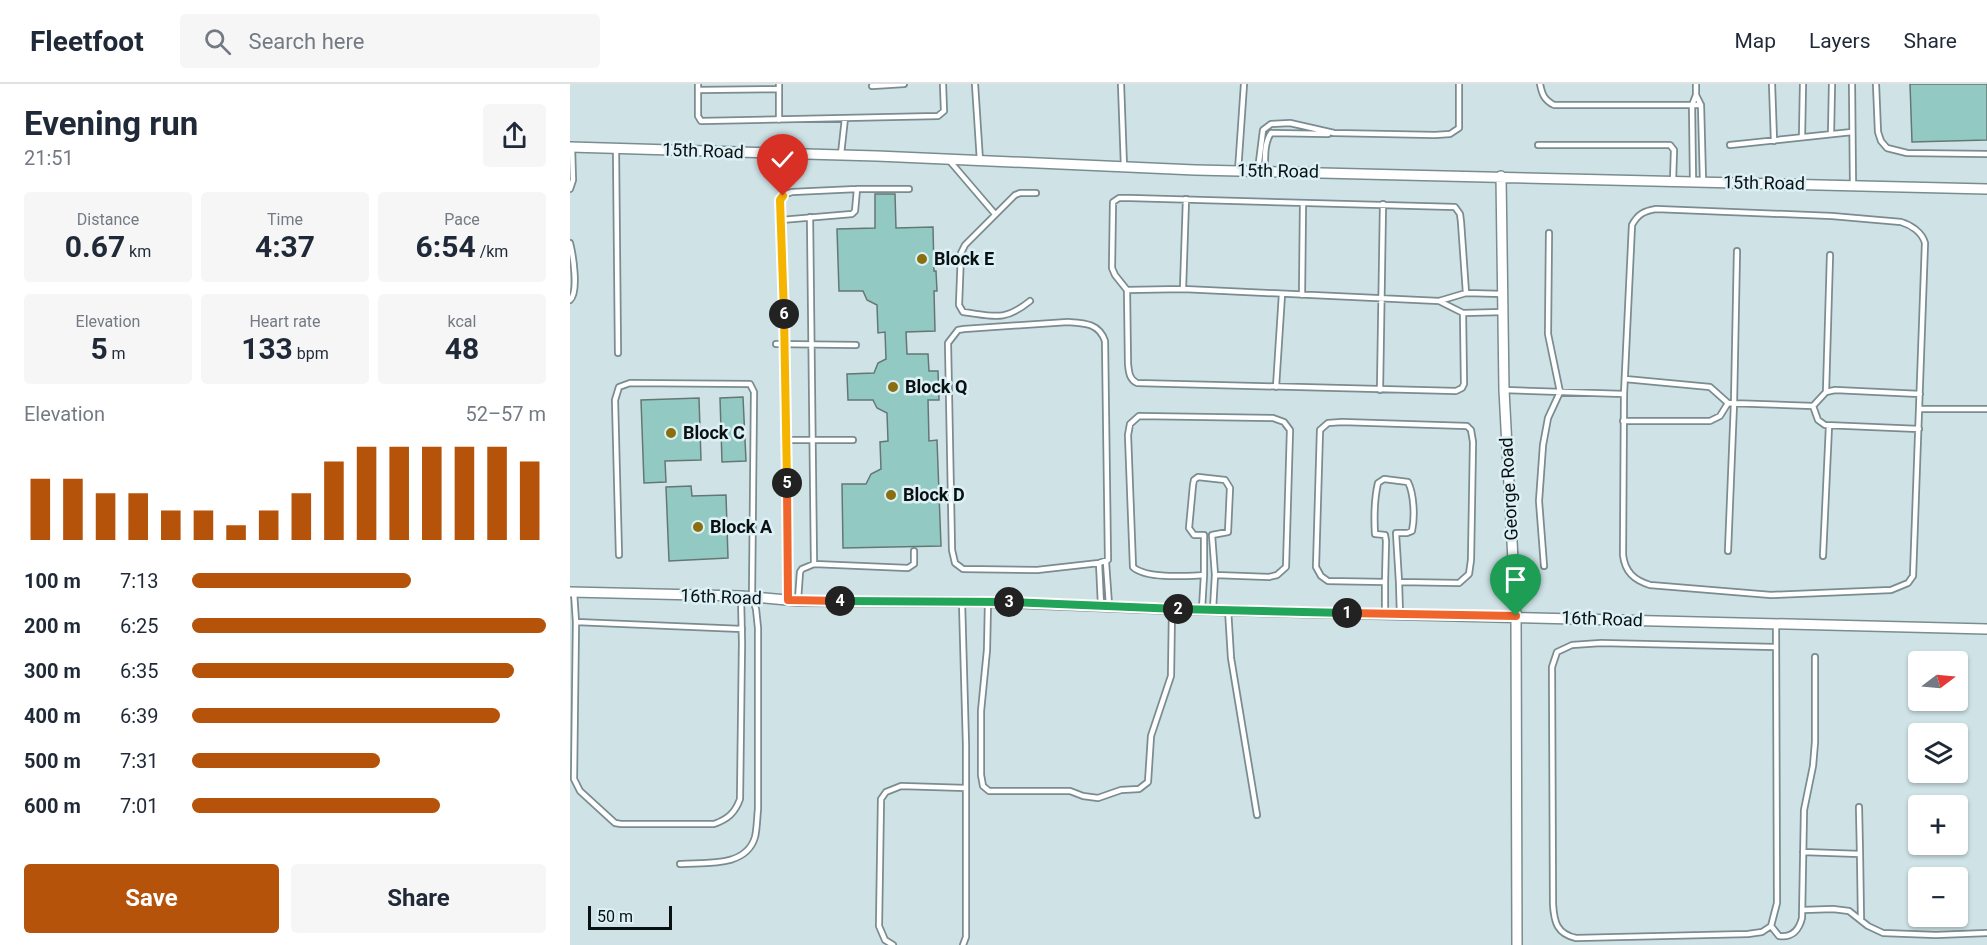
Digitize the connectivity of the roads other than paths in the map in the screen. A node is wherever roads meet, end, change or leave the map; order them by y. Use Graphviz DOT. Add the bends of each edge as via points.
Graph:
graph roads {
  1 [pos="698,84"];
  2 [pos="904,84"];
  3 [pos="944,84"];
  4 [pos="975,84"];
  5 [pos="1121,84"];
  6 [pos="1244,84"];
  7 [pos="1459,84"];
  8 [pos="1540,84"];
  9 [pos="1696,84"];
  10 [pos="1772,84"];
  11 [pos="1803,84"];
  12 [pos="1832,84"];
  13 [pos="1852,84"];
  14 [pos="1876,84"];
  15 [pos="779,86"];
  16 [pos="872,86"];
  17 [pos="698,90"];
  18 [pos="1696,94"];
  19 [pos="1692,105"];
  20 [pos="1701,105"];
  21 [pos="845,118"];
  22 [pos="778,120"];
  23 [pos="1852,132"];
  24 [pos="1334,133"];
  25 [pos="1831,134"];
  26 [pos="1802,137"];
  27 [pos="1774,141"];
  28 [pos="1538,144"];
  29 [pos="1730,146"];
  30 [pos="571,147"];
  31 [pos="616,149"];
  32 [pos="1987,154"];
  33 [pos="841,155"];
  34 [pos="948,159"];
  35 [pos="980,161"];
  36 [pos="1124,167"];
  37 [pos="1238,171"];
  38 [pos="1262,171"];
  39 [pos="1501,176"];
  40 [pos="1673,181"];
  41 [pos="1693,181"];
  42 [pos="1703,182"];
  43 [pos="1853,185"];
  44 [pos="570,189"];
  45 [pos="856,189"];
  46 [pos="909,189"];
  47 [pos="1987,189"];
  48 [pos="1036,194"];
  49 [pos="1186,199"];
  50 [pos="1303,203"];
  51 [pos="1383,204"];
  52 [pos="995,214"];
  53 [pos="810,217"];
  54 [pos="781,220"];
  55 [pos="1549,233"];
  56 [pos="570,243"];
  57 [pos="1737,251"];
  58 [pos="1830,255"];
  59 [pos="1183,289"];
  60 [pos="1127,290"];
  61 [pos="1466,293"];
  62 [pos="1282,294"];
  63 [pos="1503,294"];
  64 [pos="1302,295"];
  65 [pos="1380,297"];
  66 [pos="570,300"];
  67 [pos="1030,301"];
  68 [pos="1439,301"];
  69 [pos="1503,312"];
  70 [pos="1463,313"];
  71 [pos="776,344"];
  72 [pos="785,344"];
  73 [pos="812,345"];
  74 [pos="856,345"];
  75 [pos="618,353"];
  76 [pos="1625,379"];
  77 [pos="1276,387"];
  78 [pos="1380,390"];
  79 [pos="1504,390"];
  80 [pos="1560,392"];
  81 [pos="1826,392"];
  82 [pos="1624,394"];
  83 [pos="1920,394"];
  84 [pos="1728,403"];
  85 [pos="1734,403"];
  86 [pos="1813,406"];
  87 [pos="1920,409"];
  88 [pos="1987,409"];
  89 [pos="1623,421"];
  90 [pos="1829,426"];
  91 [pos="1919,429"];
  92 [pos="786,440"];
  93 [pos="814,440"];
  94 [pos="853,440"];
  95 [pos="1396,533"];
  96 [pos="1204,535"];
  97 [pos="1212,535"];
  98 [pos="1385,535"];
  99 [pos="914,551"];
  100 [pos="1728,552"];
  101 [pos="619,555"];
  102 [pos="1823,556"];
  103 [pos="1106,562"];
  104 [pos="1099,563"];
  105 [pos="814,564"];
  106 [pos="1544,566"];
  107 [pos="1204,575"];
  108 [pos="1215,575"];
  109 [pos="1385,582"];
  110 [pos="1399,582"];
  111 [pos="572,592"];
  112 [pos="741,596"];
  113 [pos="752,597"];
  114 [pos="793,600"];
  115 [pos="962,602"];
  116 [pos="988,602"];
  117 [pos="1105,605"];
  118 [pos="1172,609"];
  119 [pos="1202,609"];
  120 [pos="1213,609"];
  121 [pos="1228,609"];
  122 [pos="1385,614"];
  123 [pos="1400,615"];
  124 [pos="1516,616"];
  125 [pos="576,622"];
  126 [pos="1776,624"];
  127 [pos="742,629"];
  128 [pos="1987,629"];
  129 [pos="1775,647"];
  130 [pos="1815,657"];
  131 [pos="966,788"];
  132 [pos="1859,807"];
  133 [pos="1257,814"];
  134 [pos="1803,852"];
  135 [pos="1860,854"];
  136 [pos="680,864"];
  137 [pos="1803,910"];
  138 [pos="1861,921"];
  139 [pos="1772,926"];
  140 [pos="1987,933"];
  141 [pos="892,945"];
  142 [pos="963,945"];
  143 [pos="1517,945"];
  1 -- 17 [label="lane"];
  2 -- 16 [label="lane"];
  3 -- 21 [label="lane" via="942,115"];
  4 -- 35 [label="lane"];
  5 -- 36 [label="lane"];
  6 -- 37 [label="lane"];
  7 -- 24 [label="lane" via="1459,128 1450,134"];
  8 -- 19 [label="lane" via="1542,94 1554,105"];
  9 -- 18 [label="lane"];
  10 -- 27 [label="lane"];
  11 -- 26 [label="lane"];
  12 -- 25 [label="lane"];
  13 -- 23 [label="lane"];
  14 -- 32 [label="lane" via="1878,132 1887,148 1907,153"];
  15 -- 17 [label="lane"];
  15 -- 22 [label="lane"];
  17 -- 22 [label="lane" via="701,121"];
  18 -- 19 [label="lane"];
  18 -- 20 [label="lane"];
  19 -- 20 [label="lane"];
  19 -- 41 [label="lane"];
  20 -- 42 [label="lane"];
  21 -- 22 [label="lane"];
  21 -- 33 [label="lane"];
  23 -- 25 [label="lane"];
  23 -- 43 [label="lane"];
  24 -- 38 [label="lane" via="1271,133"];
  24 -- 38 [label="lane" via="1290,123 1268,126 1261,138"];
  25 -- 26 [label="lane"];
  26 -- 27 [label="lane"];
  27 -- 29 [label="lane"];
  28 -- 40 [label="lane" via="1670,145 1674,150"];
  30 -- 31 [label="street, 15th Road"];
  30 -- 44 [label="lane"];
  31 -- 33 [label="street, 15th Road"];
  31 -- 75 [label="lane"];
  33 -- 34 [label="street, 15th Road"];
  34 -- 35 [label="street, 15th Road"];
  34 -- 52 [label="lane"];
  35 -- 36 [label="street, 15th Road"];
  36 -- 37 [label="street, 15th Road"];
  37 -- 38 [label="street, 15th Road"];
  38 -- 39 [label="street, 15th Road"];
  39 -- 40 [label="street, 15th Road"];
  39 -- 63 [label="street, George Road"];
  40 -- 41 [label="street, 15th Road"];
  41 -- 42 [label="street, 15th Road"];
  42 -- 43 [label="street, 15th Road"];
  43 -- 47 [label="street, 15th Road"];
  45 -- 46 [label="lane"];
  45 -- 53 [label="lane" via="852,214"];
  45 -- 54 [label="lane" via="788,193 780,200"];
  48 -- 52 [label="lane" via="1015,195"];
  49 -- 50 [label="lane"];
  49 -- 59 [label="lane"];
  49 -- 60 [label="lane" via="1119,198 1113,202 1112,268"];
  50 -- 51 [label="lane"];
  50 -- 64 [label="lane"];
  51 -- 61 [label="lane" via="1446,205 1458,210"];
  51 -- 65 [label="lane"];
  52 -- 67 [label="lane" via="961,253 959,305 963,312 999,316 1010,315"];
  53 -- 54 [label="lane"];
  53 -- 73 [label="lane"];
  54 -- 72 [label="lane"];
  55 -- 80 [label="lane" via="1548,334"];
  56 -- 66 [label="lane" via="575,294"];
  57 -- 85 [label="lane"];
  58 -- 81 [label="lane"];
  59 -- 60 [label="lane"];
  59 -- 62 [label="lane"];
  60 -- 77 [label="lane" via="1128,364 1132,381"];
  61 -- 63 [label="lane"];
  61 -- 68 [label="lane"];
  62 -- 64 [label="lane"];
  62 -- 77 [label="lane"];
  63 -- 69 [label="street, George Road"];
  64 -- 65 [label="lane"];
  65 -- 68 [label="lane"];
  65 -- 78 [label="lane"];
  68 -- 70 [label="lane"];
  69 -- 70 [label="lane"];
  69 -- 79 [label="street, George Road"];
  70 -- 78 [label="lane" via="1462,388"];
  71 -- 72 [label="lane"];
  72 -- 73 [label="lane"];
  72 -- 92 [label="lane"];
  73 -- 74 [label="lane"];
  73 -- 93 [label="lane"];
  76 -- 82 [label="lane"];
  76 -- 83 [label="lane" via="1632,225 1637,216 1656,209 1832,216 1901,222 1923,237"];
  76 -- 84 [label="lane" via="1710,387"];
  77 -- 78 [label="lane"];
  79 -- 80 [label="lane"];
  79 -- 124 [label="street, George Road"];
  80 -- 82 [label="lane"];
  80 -- 106 [label="lane" via="1548,418 1543,445 1539,501"];
  81 -- 83 [label="lane"];
  81 -- 86 [label="lane"];
  82 -- 89 [label="lane"];
  83 -- 87 [label="lane"];
  84 -- 85 [label="lane"];
  84 -- 89 [label="lane" via="1720,416 1710,421"];
  85 -- 86 [label="lane"];
  85 -- 100 [label="lane"];
  86 -- 90 [label="lane" via="1818,420"];
  87 -- 88 [label="lane"];
  87 -- 91 [label="lane"];
  89 -- 91 [label="lane" via="1623,555 1629,572 1650,585 1771,595 1891,590 1908,583 1915,566"];
  90 -- 91 [label="lane"];
  90 -- 102 [label="lane"];
  92 -- 93 [label="lane"];
  92 -- 114 [label="lane"];
  93 -- 94 [label="lane"];
  93 -- 105 [label="lane"];
  95 -- 98 [label="lane"];
  95 -- 98 [label="lane" via="1412,531 1411,491 1408,482 1384,479 1377,489 1375,534"];
  95 -- 110 [label="lane"];
  96 -- 97 [label="lane"];
  96 -- 97 [label="lane" via="1194,535 1189,528 1193,485 1198,477 1225,480 1229,485 1228,532"];
  96 -- 107 [label="lane"];
  97 -- 108 [label="lane"];
  98 -- 109 [label="lane"];
  99 -- 105 [label="lane" via="914,564 908,568"];
  101 -- 113 [label="lane" via="615,400 619,387 630,383 747,383 754,392"];
  103 -- 104 [label="lane"];
  103 -- 104 [label="lane" via="1103,336 1095,327 1075,322 958,330 948,343 947,352 952,550 956,563 968,570 1037,570"];
  103 -- 117 [label="lane"];
  104 -- 117 [label="lane"];
  105 -- 114 [label="lane" via="800,571"];
  107 -- 108 [label="lane" via="1148,574 1133,567 1128,435 1130,424 1139,416 1273,418 1290,430 1286,567 1269,578"];
  107 -- 119 [label="lane"];
  108 -- 120 [label="lane"];
  109 -- 110 [label="lane" via="1328,581 1317,569 1320,430 1328,423 1342,422 1467,426 1473,442 1469,574 1459,583"];
  109 -- 122 [label="lane"];
  110 -- 123 [label="lane"];
  111 -- 112 [label="street, 16th Road"];
  111 -- 125 [label="lane"];
  112 -- 113 [label="street, 16th Road"];
  112 -- 127 [label="lane"];
  113 -- 114 [label="street, 16th Road"];
  113 -- 136 [label="lane" via="758,628 755,838 743,855 733,860"];
  114 -- 115 [label="street, 16th Road"];
  115 -- 116 [label="street, 16th Road"];
  115 -- 131 [label="lane"];
  116 -- 117 [label="street, 16th Road"];
  116 -- 118 [label="lane" via="981,711 983,786 989,791 1070,791 1098,798 1139,789 1148,782 1151,736 1171,676"];
  117 -- 118 [label="street, 16th Road"];
  118 -- 119 [label="street, 16th Road"];
  119 -- 120 [label="street, 16th Road"];
  120 -- 121 [label="street, 16th Road"];
  121 -- 122 [label="street, 16th Road"];
  121 -- 133 [label="lane" via="1231,658"];
  122 -- 123 [label="street, 16th Road"];
  123 -- 124 [label="street, 16th Road"];
  124 -- 126 [label="street, 16th Road"];
  124 -- 143 [label="street, George Road"];
  125 -- 127 [label="lane"];
  125 -- 127 [label="lane" via="574,779 580,791 621,824 714,824 737,808"];
  126 -- 128 [label="street, 16th Road"];
  126 -- 129 [label="lane"];
  129 -- 139 [label="lane" via="1777,903"];
  129 -- 139 [label="lane" via="1580,644 1557,652 1552,667 1553,904 1559,929 1570,936 1587,937 1748,934"];
  130 -- 134 [label="lane" via="1815,742 1804,810"];
  131 -- 141 [label="lane" via="901,786 886,792 881,799 879,926"];
  131 -- 142 [label="lane"];
  132 -- 135 [label="lane"];
  134 -- 135 [label="lane"];
  134 -- 137 [label="lane"];
  135 -- 138 [label="lane"];
  137 -- 138 [label="lane" via="1843,910"];
  137 -- 139 [label="lane" via="1799,927 1792,935 1779,936"];
  138 -- 140 [label="lane" via="1883,933"];
}
